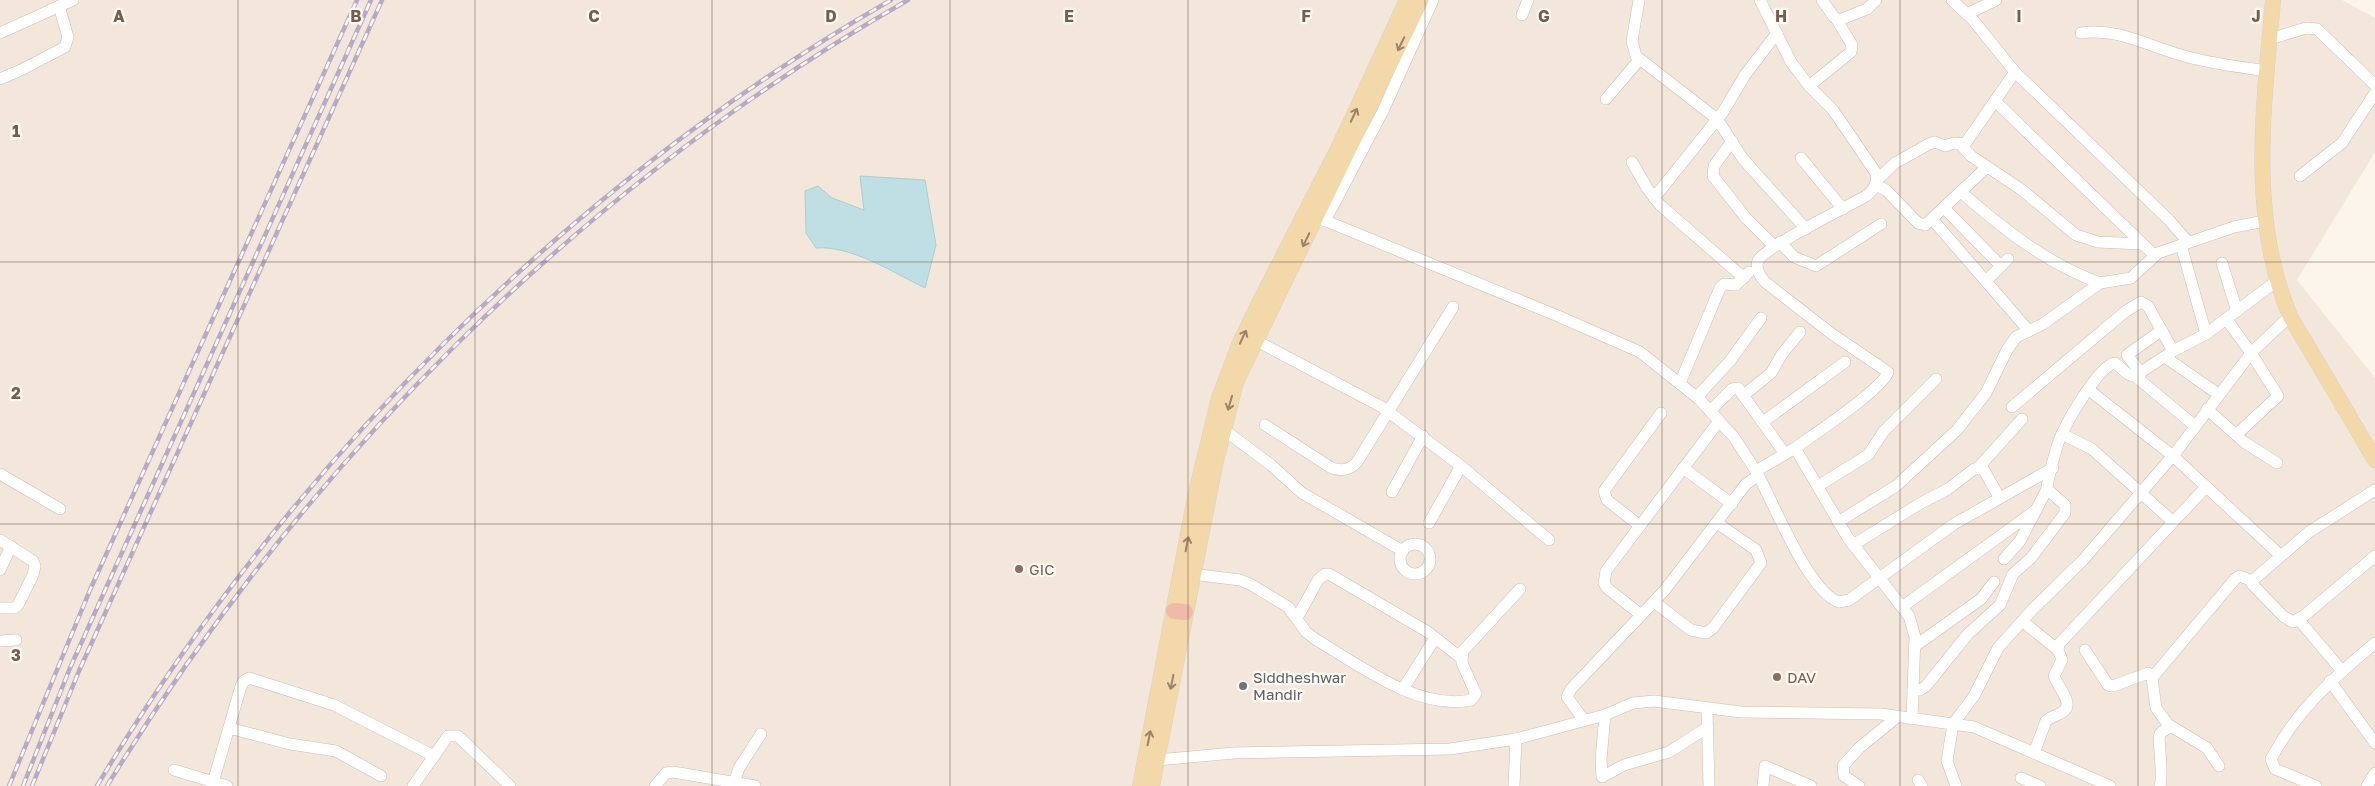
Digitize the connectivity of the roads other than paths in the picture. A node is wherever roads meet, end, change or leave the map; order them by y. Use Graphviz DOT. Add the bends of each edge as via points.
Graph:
graph roads {
  1 [pos="73,0"];
  2 [pos="1407,0"];
  3 [pos="1422,0"];
  4 [pos="1433,0"];
  5 [pos="1528,0"];
  6 [pos="1639,0"];
  7 [pos="1760,0"];
  8 [pos="1822,0"];
  9 [pos="1876,0"];
  10 [pos="1952,0"];
  11 [pos="1996,0"];
  12 [pos="2273,0"];
  13 [pos="59,6"];
  14 [pos="1967,14"];
  15 [pos="1522,15"];
  16 [pos="1836,20"];
  17 [pos="0,33"];
  18 [pos="1777,33"];
  19 [pos="2081,33"];
  20 [pos="2270,39"];
  21 [pos="1640,59"];
  22 [pos="2267,71"];
  23 [pos="2016,72"];
  24 [pos="0,78"];
  25 [pos="2375,85"];
  26 [pos="1809,86"];
  27 [pos="2375,93"];
  28 [pos="1606,99"];
  29 [pos="1995,101"];
  30 [pos="1717,119"];
  31 [pos="1732,142"];
  32 [pos="1960,144"];
  33 [pos="1801,158"];
  34 [pos="1632,162"];
  35 [pos="1987,167"];
  36 [pos="2300,176"];
  37 [pos="1876,182"];
  38 [pos="1961,192"];
  39 [pos="1322,193"];
  40 [pos="1654,198"];
  41 [pos="1944,208"];
  42 [pos="1843,209"];
  43 [pos="1315,217"];
  44 [pos="1932,219"];
  45 [pos="2265,221"];
  46 [pos="1881,224"];
  47 [pos="1806,229"];
  48 [pos="1777,244"];
  49 [pos="2142,244"];
  50 [pos="2184,244"];
  51 [pos="2154,255"];
  52 [pos="1757,263"];
  53 [pos="2222,263"];
  54 [pos="1744,278"];
  55 [pos="2278,280"];
  56 [pos="1986,281"];
  57 [pos="2100,283"];
  58 [pos="1453,307"];
  59 [pos="2237,311"];
  60 [pos="2290,316"];
  61 [pos="1761,318"];
  62 [pos="2227,320"];
  63 [pos="2029,330"];
  64 [pos="2162,330"];
  65 [pos="1800,332"];
  66 [pos="2206,334"];
  67 [pos="1255,340"];
  68 [pos="2251,352"];
  69 [pos="2169,354"];
  70 [pos="1845,362"];
  71 [pos="2138,374"];
  72 [pos="1936,378"];
  73 [pos="1680,383"];
  74 [pos="2090,390"];
  75 [pos="2218,394"];
  76 [pos="1744,395"];
  77 [pos="1696,397"];
  78 [pos="2012,407"];
  79 [pos="2207,409"];
  80 [pos="1710,411"];
  81 [pos="1389,412"];
  82 [pos="1661,413"];
  83 [pos="2022,419"];
  84 [pos="1719,421"];
  85 [pos="1763,422"];
  86 [pos="1265,425"];
  87 [pos="2195,426"];
  88 [pos="1223,429"];
  89 [pos="2062,434"];
  90 [pos="2236,435"];
  91 [pos="1423,436"];
  92 [pos="1790,451"];
  93 [pos="2172,456"];
  94 [pos="2375,460"];
  95 [pos="2277,463"];
  96 [pos="1461,466"];
  97 [pos="1683,468"];
  98 [pos="1978,468"];
  99 [pos="2053,468"];
  100 [pos="1757,473"];
  101 [pos="0,474"];
  102 [pos="1818,486"];
  103 [pos="2206,487"];
  104 [pos="2046,489"];
  105 [pos="2375,490"];
  106 [pos="1392,492"];
  107 [pos="2140,494"];
  108 [pos="1999,497"];
  109 [pos="1732,504"];
  110 [pos="60,509"];
  111 [pos="2036,510"];
  112 [pos="2172,521"];
  113 [pos="1838,522"];
  114 [pos="1429,523"];
  115 [pos="1717,524"];
  116 [pos="1640,526"];
  117 [pos="0,540"];
  118 [pos="1549,540"];
  119 [pos="1853,545"];
  120 [pos="11,546"];
  121 [pos="1403,551"];
  122 [pos="2280,555"];
  123 [pos="2375,556"];
  124 [pos="2004,559"];
  125 [pos="0,570"];
  126 [pos="1192,574"];
  127 [pos="1880,578"];
  128 [pos="2252,581"];
  129 [pos="1994,582"];
  130 [pos="1520,589"];
  131 [pos="1654,602"];
  132 [pos="1902,607"];
  133 [pos="0,608"];
  134 [pos="1179,612"];
  135 [pos="1641,616"];
  136 [pos="1297,618"];
  137 [pos="2299,620"];
  138 [pos="2022,621"];
  139 [pos="1435,638"];
  140 [pos="16,640"];
  141 [pos="0,641"];
  142 [pos="2375,643"];
  143 [pos="1915,646"];
  144 [pos="2058,650"];
  145 [pos="2085,650"];
  146 [pos="1461,658"];
  147 [pos="2342,671"];
  148 [pos="2152,678"];
  149 [pos="2330,681"];
  150 [pos="1403,689"];
  151 [pos="1913,690"];
  152 [pos="1707,709"];
  153 [pos="1605,715"];
  154 [pos="1897,717"];
  155 [pos="1912,719"];
  156 [pos="1584,720"];
  157 [pos="1953,724"];
  158 [pos="2169,725"];
  159 [pos="1708,727"];
  160 [pos="229,728"];
  161 [pos="761,734"];
  162 [pos="1516,739"];
  163 [pos="2375,744"];
  164 [pos="2034,753"];
  165 [pos="434,756"];
  166 [pos="1157,760"];
  167 [pos="2219,766"];
  168 [pos="174,770"];
  169 [pos="2375,773"];
  170 [pos="381,776"];
  171 [pos="2021,778"];
  172 [pos="1603,782"];
  173 [pos="213,784"];
  174 [pos="733,784"];
  175 [pos="226,786"];
  176 [pos="413,786"];
  177 [pos="510,786"];
  178 [pos="655,786"];
  179 [pos="755,786"];
  180 [pos="1140,786"];
  181 [pos="1152,786"];
  182 [pos="1514,786"];
  183 [pos="1709,786"];
  184 [pos="1763,786"];
  185 [pos="1811,786"];
  186 [pos="1858,786"];
  187 [pos="1956,786"];
  188 [pos="2040,786"];
  189 [pos="2110,786"];
  190 [pos="2160,786"];
  191 [pos="2316,786"];
  192 [pos="2368,786"];
  1 -- 13 [label="street"];
  39 -- 2 [label="main road, one-way"];
  3 -- 39 [label="main road, one-way"];
  4 -- 43 [label="street" via="1383,111"];
  5 -- 15 [label="street"];
  6 -- 21 [label="street" via="1632,47"];
  7 -- 18 [label="street"];
  8 -- 16 [label="street"];
  9 -- 16 [label="street" via="1862,11"];
  10 -- 14 [label="street"];
  11 -- 14 [label="street"];
  12 -- 20 [label="main road"];
  13 -- 17 [label="street"];
  13 -- 24 [label="street" via="68,37 65,47"];
  14 -- 23 [label="street"];
  16 -- 26 [label="street" via="1852,44 1851,52"];
  18 -- 26 [label="street" via="1791,62"];
  18 -- 30 [label="street" via="1755,60"];
  19 -- 22 [label="street" via="2095,30 2112,32 2189,58"];
  20 -- 22 [label="main road"];
  20 -- 25 [label="street" via="2306,28 2318,29"];
  21 -- 28 [label="street"];
  21 -- 30 [label="street"];
  22 -- 45 [label="main road" via="2262,163"];
  23 -- 29 [label="street"];
  23 -- 50 [label="street" via="2169,220"];
  26 -- 37 [label="street" via="1833,110 1876,173"];
  27 -- 36 [label="street" via="2342,143"];
  29 -- 32 [label="street" via="1968,141"];
  29 -- 49 [label="street"];
  30 -- 31 [label="street"];
  30 -- 40 [label="street"];
  31 -- 47 [label="street" via="1743,159"];
  31 -- 48 [label="street" via="1714,166 1713,176 1746,218"];
  32 -- 35 [label="street"];
  32 -- 37 [label="street" via="1929,144 1895,163"];
  33 -- 42 [label="street"];
  34 -- 40 [label="street"];
  35 -- 38 [label="street"];
  35 -- 49 [label="street" via="2022,190 2076,236 2098,242"];
  37 -- 42 [label="street" via="1866,196"];
  37 -- 44 [label="street" via="1922,225"];
  38 -- 41 [label="street"];
  38 -- 57 [label="street" via="2005,229 2070,270"];
  39 -- 43 [label="main road"];
  40 -- 54 [label="street"];
  41 -- 44 [label="street"];
  41 -- 56 [label="street" via="2005,262"];
  42 -- 47 [label="street"];
  43 -- 67 [label="main road, one-way"];
  43 -- 73 [label="street" via="1640,352"];
  134 -- 43 [label="main road, one-way" via="1196,497 1219,398 1247,328"];
  44 -- 56 [label="street"];
  45 -- 50 [label="street" via="2234,227"];
  45 -- 55 [label="main road"];
  46 -- 48 [label="street" via="1816,266 1794,257"];
  47 -- 48 [label="street"];
  48 -- 52 [label="street"];
  49 -- 51 [label="street"];
  50 -- 51 [label="street"];
  50 -- 66 [label="street"];
  51 -- 57 [label="street" via="2131,278"];
  52 -- 54 [label="street"];
  52 -- 92 [label="street" via="1765,282 1888,372 1869,393"];
  53 -- 59 [label="street"];
  54 -- 73 [label="street" via="1736,285 1724,284 1720,288"];
  55 -- 59 [label="street"];
  55 -- 60 [label="main road"];
  56 -- 63 [label="street"];
  57 -- 63 [label="street" via="2043,324"];
  58 -- 81 [label="street"];
  59 -- 62 [label="street"];
  60 -- 68 [label="street"];
  60 -- 94 [label="main road"];
  61 -- 77 [label="street" via="1730,361"];
  62 -- 66 [label="street"];
  62 -- 68 [label="street"];
  63 -- 113 [label="street" via="2012,342 1986,393 1958,430 1896,486"];
  64 -- 69 [label="street"];
  64 -- 71 [label="street" via="2127,355"];
  64 -- 78 [label="street" via="2148,306 2141,302 2136,304"];
  65 -- 76 [label="street" via="1771,373"];
  66 -- 69 [label="street"];
  67 -- 81 [label="street"];
  67 -- 88 [label="main road, one-way" via="1236,382"];
  68 -- 75 [label="street"];
  68 -- 90 [label="street" via="2278,396"];
  69 -- 71 [label="street"];
  69 -- 75 [label="street"];
  70 -- 85 [label="street"];
  71 -- 74 [label="street" via="2129,375 2117,364 2111,364"];
  71 -- 87 [label="street"];
  72 -- 102 [label="street" via="1884,431 1868,455"];
  73 -- 77 [label="street"];
  74 -- 89 [label="street"];
  74 -- 93 [label="street"];
  75 -- 79 [label="street"];
  76 -- 80 [label="street" via="1735,387"];
  76 -- 85 [label="street"];
  77 -- 80 [label="street"];
  79 -- 87 [label="street"];
  79 -- 90 [label="street"];
  80 -- 84 [label="street"];
  81 -- 86 [label="street" via="1358,462 1345,470 1330,467"];
  81 -- 91 [label="street"];
  82 -- 116 [label="street" via="1604,491 1607,500"];
  83 -- 98 [label="street"];
  84 -- 97 [label="street"];
  84 -- 100 [label="street"];
  85 -- 92 [label="street"];
  87 -- 93 [label="street"];
  88 -- 121 [label="street" via="1302,493"];
  88 -- 126 [label="main road"];
  89 -- 99 [label="street"];
  89 -- 107 [label="street" via="2092,449"];
  90 -- 95 [label="street"];
  91 -- 96 [label="street"];
  91 -- 106 [label="street"];
  92 -- 100 [label="street"];
  92 -- 102 [label="street"];
  93 -- 103 [label="street"];
  93 -- 107 [label="street"];
  96 -- 114 [label="street"];
  96 -- 118 [label="street"];
  97 -- 109 [label="street"];
  97 -- 116 [label="street"];
  98 -- 108 [label="street" via="1985,472"];
  98 -- 119 [label="street"];
  99 -- 104 [label="street"];
  99 -- 108 [label="street"];
  100 -- 109 [label="street"];
  100 -- 127 [label="street" via="1803,564 1825,594 1834,601 1845,602"];
  101 -- 110 [label="street"];
  102 -- 113 [label="street"];
  103 -- 112 [label="street"];
  103 -- 122 [label="street"];
  104 -- 111 [label="street"];
  104 -- 151 [label="street" via="2065,505 2065,513 2032,558 2013,574 2000,605 1968,634 1926,686"];
  105 -- 122 [label="street" via="2309,532"];
  107 -- 112 [label="street"];
  107 -- 138 [label="street" via="2083,560"];
  108 -- 127 [label="street" via="1954,524"];
  109 -- 115 [label="street"];
  111 -- 124 [label="street" via="2017,546"];
  111 -- 132 [label="street"];
  112 -- 144 [label="street" via="2062,640"];
  113 -- 119 [label="street"];
  115 -- 131 [label="street"];
  115 -- 131 [label="street" via="1756,550 1761,563 1713,628 1706,633 1691,630"];
  116 -- 135 [label="street" via="1604,578 1607,588"];
  117 -- 120 [label="street"];
  119 -- 127 [label="street"];
  120 -- 125 [label="street"];
  120 -- 133 [label="street" via="33,561 35,570 18,605"];
  122 -- 128 [label="street"];
  123 -- 137 [label="street"];
  126 -- 134 [label="main road"];
  126 -- 136 [label="street" via="1250,584 1288,607"];
  127 -- 132 [label="street"];
  128 -- 137 [label="street" via="2283,616 2294,622"];
  128 -- 148 [label="street" via="2240,576 2235,579"];
  129 -- 143 [label="street" via="1981,598"];
  130 -- 146 [label="street" via="1470,642"];
  131 -- 135 [label="street"];
  132 -- 143 [label="street" via="1909,616"];
  134 -- 166 [label="main road, one-way"];
  180 -- 134 [label="main road, one-way"];
  135 -- 156 [label="street" via="1568,693 1569,702"];
  136 -- 139 [label="street" via="1318,580 1329,574"];
  136 -- 150 [label="street" via="1315,639"];
  137 -- 147 [label="street"];
  138 -- 144 [label="street"];
  138 -- 157 [label="street" via="1998,648 1974,696"];
  139 -- 146 [label="street"];
  139 -- 150 [label="street"];
  140 -- 141 [label="street"];
  142 -- 147 [label="street"];
  143 -- 151 [label="street"];
  144 -- 164 [label="street" via="2062,660 2054,676 2067,706 2046,721"];
  145 -- 148 [label="street" via="2108,685 2148,673"];
  146 -- 150 [label="street" via="1475,689 1476,694 1471,700 1438,701"];
  147 -- 149 [label="street"];
  148 -- 158 [label="street" via="2156,708"];
  149 -- 163 [label="street"];
  149 -- 191 [label="street" via="2290,728 2271,759 2275,769"];
  151 -- 155 [label="street"];
  152 -- 153 [label="street" via="1644,700"];
  152 -- 154 [label="street"];
  152 -- 159 [label="street"];
  153 -- 156 [label="street"];
  153 -- 172 [label="street" via="1601,759"];
  154 -- 155 [label="street"];
  154 -- 186 [label="street" via="1859,748 1843,766 1844,776"];
  155 -- 157 [label="street"];
  156 -- 162 [label="street"];
  157 -- 164 [label="street" via="1974,727"];
  157 -- 187 [label="street" via="1947,761"];
  158 -- 167 [label="street" via="2204,746"];
  158 -- 190 [label="street" via="2158,738 2163,769"];
  159 -- 172 [label="street" via="1669,752 1624,765"];
  159 -- 183 [label="street"];
  160 -- 165 [label="street" via="241,686 247,678 253,678 334,705"];
  160 -- 170 [label="street" via="290,744 336,751"];
  160 -- 173 [label="street"];
  161 -- 174 [label="street" via="739,768"];
  162 -- 166 [label="street" via="1442,750 1234,753"];
  162 -- 182 [label="street"];
  164 -- 189 [label="street"];
  165 -- 176 [label="street"];
  165 -- 177 [label="street" via="448,736 458,736"];
  166 -- 181 [label="main road"];
  168 -- 173 [label="street"];
  169 -- 192 [label="street"];
  171 -- 188 [label="street"];
  173 -- 175 [label="street"];
  174 -- 178 [label="street" via="673,772 666,773"];
  174 -- 179 [label="street"];
  184 -- 185 [label="street" via="1765,766"];
}
